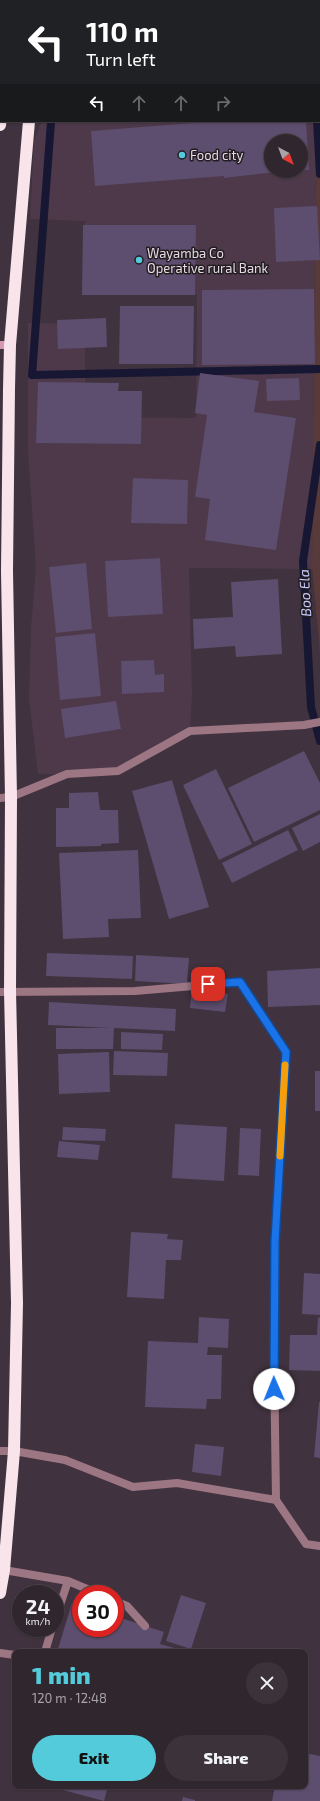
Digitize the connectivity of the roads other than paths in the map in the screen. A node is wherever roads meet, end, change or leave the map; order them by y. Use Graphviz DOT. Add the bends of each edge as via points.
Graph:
graph roads {
  1 [pos="29,122"];
  2 [pos="5,345"];
  3 [pos="320,722"];
  4 [pos="6,797"];
  5 [pos="5,992"];
  6 [pos="0,1451"];
  7 [pos="14,1451"];
  8 [pos="276,1500"];
  9 [pos="320,1546"];
  10 [pos="4,1570"];
  11 [pos="68,1581"];
  12 [pos="78,1585"];
  13 [pos="0,1593"];
  14 [pos="64,1593"];
  15 [pos="124,1605"];
  16 [pos="145,1626"];
  17 [pos="49,1637"];
  18 [pos="45,1649"];
  19 [pos="0,1653"];
  20 [pos="12,1655"];
  1 -- 2 [label="highway"];
  2 -- 4 [label="highway"];
  3 -- 4 [label="street" via="304,725 190,730 118,771 67,774"];
  4 -- 5 [label="highway"];
  5 -- 7 [label="highway" via="17,1303"];
  5 -- 8 [label="street" via="135,991 240,982 286,1052 275,1241"];
  6 -- 7 [label="street"];
  7 -- 8 [label="street" via="66,1460 133,1487 176,1483"];
  7 -- 10 [label="highway"];
  8 -- 9 [label="street" via="306,1544"];
  10 -- 11 [label="street"];
  10 -- 13 [label="highway"];
  11 -- 12 [label="street"];
  11 -- 14 [label="street"];
  15 -- 16 [label="street"];
  17 -- 18 [label="street"];
  19 -- 20 [label="street"];
}
